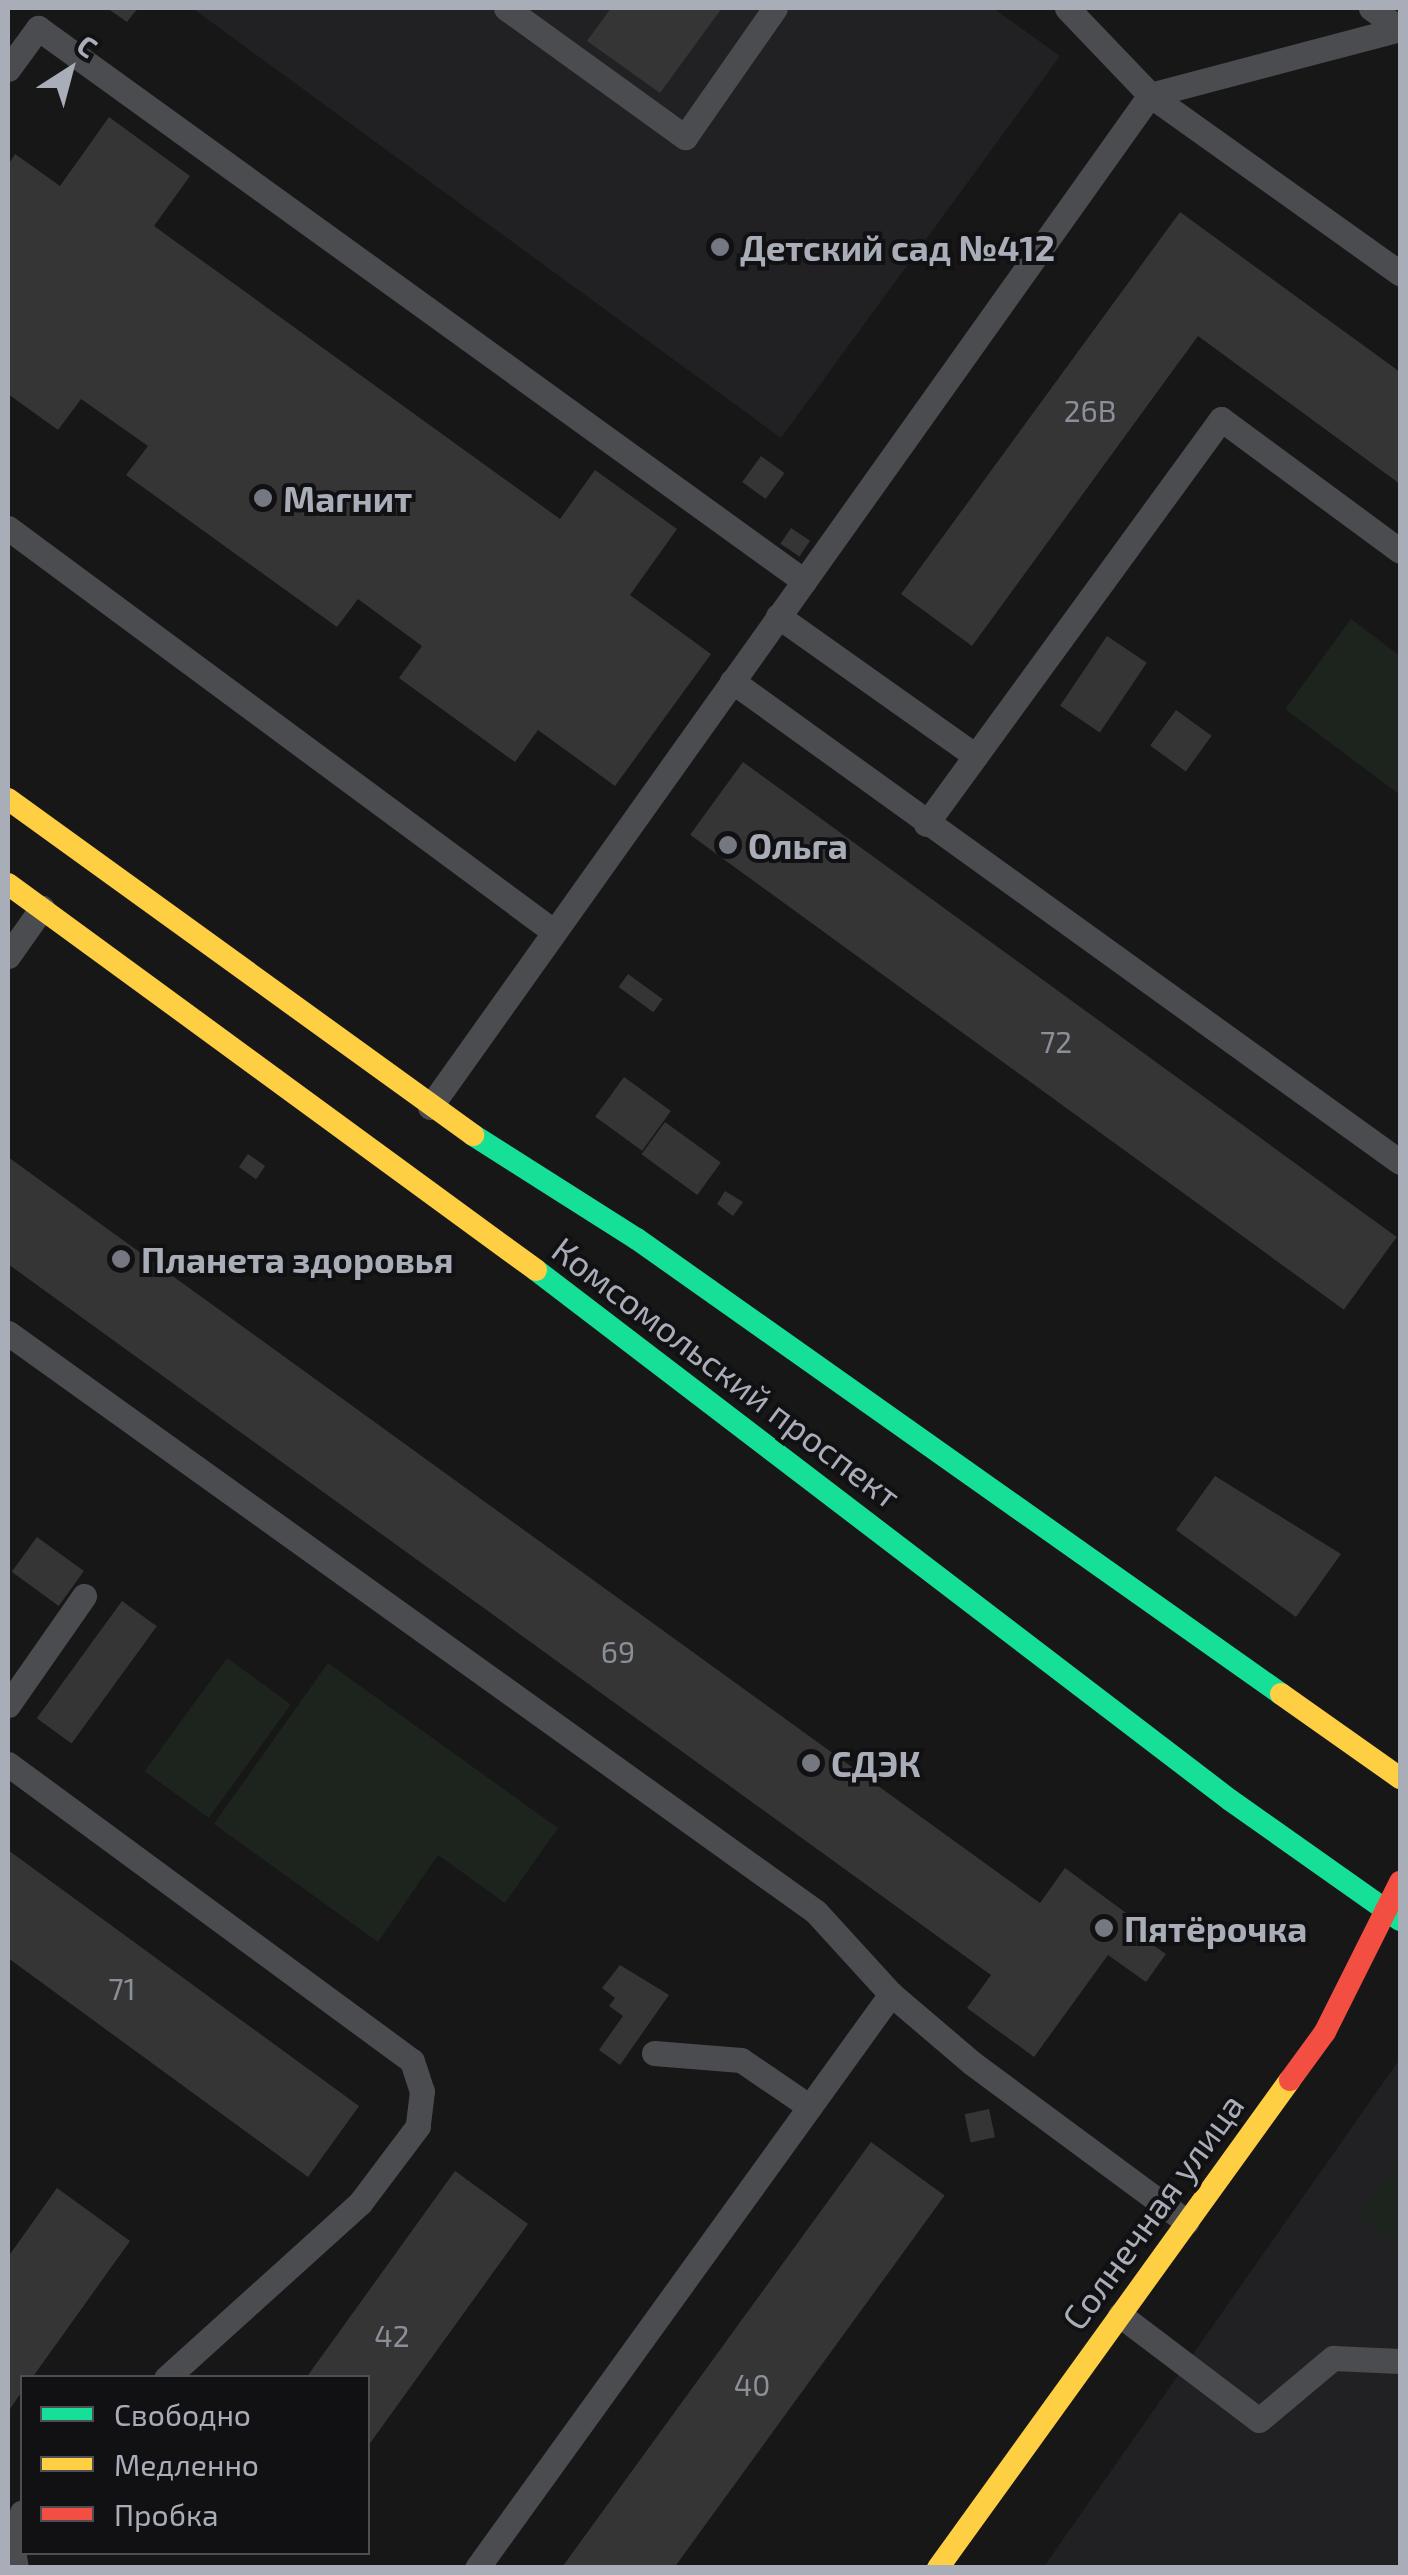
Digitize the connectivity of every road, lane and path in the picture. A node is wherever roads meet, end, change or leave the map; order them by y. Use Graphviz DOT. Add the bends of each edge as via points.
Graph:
graph roads {
  1 [pos="506,8"];
  2 [pos="775,8"];
  3 [pos="1066,8"];
  4 [pos="1371,8"];
  5 [pos="31,18"];
  6 [pos="1400,29"];
  7 [pos="8,69"];
  8 [pos="1150,95"];
  9 [pos="1400,273"];
  10 [pos="8,528"];
  11 [pos="1400,551"];
  12 [pos="804,581"];
  13 [pos="778,616"];
  14 [pos="732,681"];
  15 [pos="976,756"];
  16 [pos="8,799"];
  17 [pos="926,824"];
  18 [pos="72,868"];
  19 [pos="8,884"];
  20 [pos="42,908"];
  21 [pos="554,931"];
  22 [pos="8,956"];
  23 [pos="430,1107"];
  24 [pos="1400,1162"];
  25 [pos="556,1252"];
  26 [pos="558,1286"];
  27 [pos="672,1294"];
  28 [pos="727,1304"];
  29 [pos="8,1334"];
  30 [pos="84,1596"];
  31 [pos="8,1706"];
  32 [pos="8,1764"];
  33 [pos="1400,1778"];
  34 [pos="1400,1882"];
  35 [pos="1391,1914"];
  36 [pos="891,1994"];
  37 [pos="654,2053"];
  38 [pos="810,2107"];
  39 [pos="1187,2222"];
  40 [pos="1120,2315"];
  41 [pos="1400,2361"];
  42 [pos="169,2375"];
  43 [pos="20,2519"];
  44 [pos="16,2568"];
  45 [pos="477,2568"];
  46 [pos="938,2568"];
  1 -- 2 [label="lane" via="686,137"];
  3 -- 8 [label="lane"];
  4 -- 6 [label="lane"];
  5 -- 7 [label="lane"];
  5 -- 12 [label="lane"];
  6 -- 8 [label="lane"];
  8 -- 9 [label="lane"];
  8 -- 12 [label="lane"];
  10 -- 21 [label="lane"];
  11 -- 15 [label="lane" via="1221,419"];
  12 -- 13 [label="lane"];
  13 -- 14 [label="lane"];
  13 -- 15 [label="lane"];
  14 -- 17 [label="lane"];
  14 -- 21 [label="lane"];
  15 -- 17 [label="lane"];
  16 -- 18 [label="main road, Комсомольский проспект"];
  17 -- 24 [label="lane"];
  18 -- 20 [label="main road"];
  18 -- 23 [label="main road, Комсомольский проспект"];
  19 -- 20 [label="main road, Комсомольский проспект"];
  20 -- 22 [label="lane"];
  20 -- 26 [label="main road, Комсомольский проспект"];
  21 -- 23 [label="lane"];
  23 -- 28 [label="main road, Комсомольский проспект"];
  25 -- 26 [label="main road"];
  26 -- 35 [label="main road, Комсомольский проспект" via="1230,1800"];
  27 -- 28 [label="main road"];
  28 -- 33 [label="main road, Комсомольский проспект"];
  29 -- 36 [label="lane" via="816,1912"];
  30 -- 31 [label="lane"];
  32 -- 42 [label="lane" via="412,2062 422,2091 418,2126 360,2203"];
  34 -- 35 [label="main road, Солнечная улица"];
  35 -- 39 [label="main road, Солнечная улица" via="1326,2032"];
  36 -- 38 [label="lane"];
  36 -- 39 [label="lane" via="972,2064"];
  37 -- 38 [label="lane" via="741,2060"];
  38 -- 45 [label="lane"];
  39 -- 40 [label="main road, Солнечная улица"];
  40 -- 41 [label="lane" via="1259,2420 1333,2358"];
  40 -- 46 [label="main road, Солнечная улица"];
  43 -- 44 [label="lane" via="12,2545"];
}
